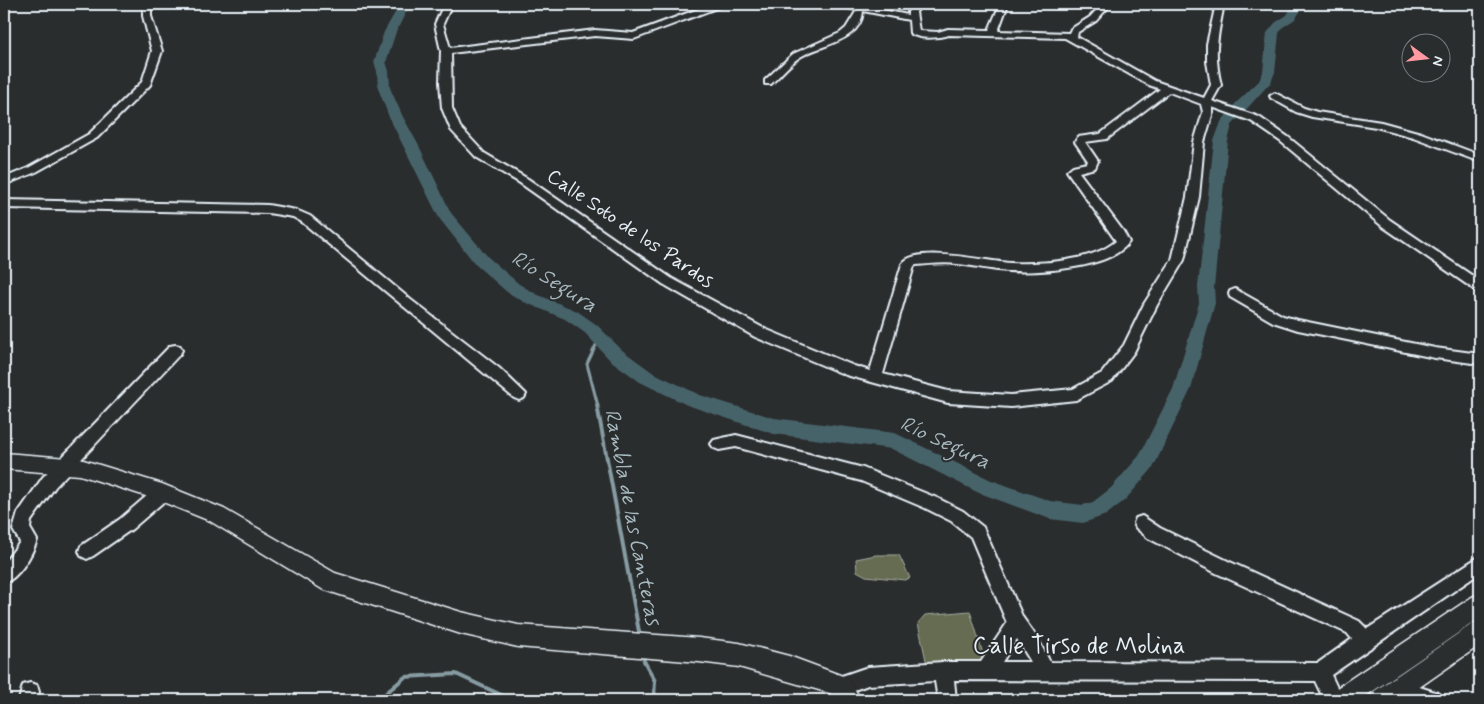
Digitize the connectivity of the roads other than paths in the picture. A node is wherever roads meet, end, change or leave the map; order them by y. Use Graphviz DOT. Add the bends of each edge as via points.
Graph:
graph roads {
  1 [pos="147,4"];
  2 [pos="448,4"];
  3 [pos="720,4"];
  4 [pos="841,4"];
  5 [pos="918,4"];
  6 [pos="1004,4"];
  7 [pos="1107,4"];
  8 [pos="1220,4"];
  9 [pos="859,12"];
  10 [pos="912,18"];
  11 [pos="992,34"];
  12 [pos="1072,37"];
  13 [pos="446,51"];
  14 [pos="768,82"];
  15 [pos="1167,88"];
  16 [pos="1275,96"];
  17 [pos="1210,104"];
  18 [pos="1252,118"];
  19 [pos="1480,159"];
  20 [pos="4,182"];
  21 [pos="4,204"];
  22 [pos="1480,286"];
  23 [pos="1235,294"];
  24 [pos="175,350"];
  25 [pos="1480,359"];
  26 [pos="875,377"];
  27 [pos="519,394"];
  28 [pos="719,444"];
  29 [pos="4,461"];
  30 [pos="66,465"];
  31 [pos="162,493"];
  32 [pos="1142,523"];
  33 [pos="87,551"];
  34 [pos="1480,564"];
  35 [pos="4,574"];
  36 [pos="1480,605"];
  37 [pos="1017,624"];
  38 [pos="1480,632"];
  39 [pos="1366,641"];
  40 [pos="986,670"];
  41 [pos="943,671"];
  42 [pos="1045,671"];
  43 [pos="1320,672"];
  44 [pos="844,693"];
  45 [pos="1390,695"];
  46 [pos="947,700"];
  47 [pos="1334,700"];
  48 [pos="1339,700"];
  49 [pos="1431,700"];
  1 -- 20 [label="street" via="157,51 148,84 93,136"];
  2 -- 13 [label="street, Calle Soto de los Pardos" via="439,24"];
  3 -- 13 [label="street" via="634,36 595,33"];
  4 -- 10 [label="street"];
  5 -- 10 [label="street"];
  6 -- 11 [label="street"];
  7 -- 12 [label="street" via="1093,20 1074,31"];
  8 -- 17 [label="street, Calle Soto de los Pardos" via="1211,37 1209,58 1216,85"];
  9 -- 14 [label="street" via="855,26 845,35 800,53"];
  10 -- 11 [label="street" via="915,33"];
  11 -- 12 [label="street"];
  12 -- 15 [label="street" via="1137,75"];
  13 -- 26 [label="street, Calle Soto de los Pardos" via="447,108 455,128 480,155 524,181 667,281 760,333 851,371"];
  15 -- 17 [label="street"];
  15 -- 26 [label="street" via="1103,137 1082,139 1080,142 1093,162 1091,166 1072,171 1119,234 1123,242 1120,246 1111,253 1084,261 1033,266 1009,267 951,259 913,261 908,264"];
  16 -- 19 [label="street" via="1308,112 1377,124"];
  17 -- 18 [label="street"];
  17 -- 26 [label="street, Calle Soto de los Pardos" via="1199,142 1193,197 1178,260 1129,348 1108,377 1076,394 1011,401 948,396"];
  18 -- 22 [label="street" via="1284,139 1386,223"];
  21 -- 27 [label="street" via="268,210 296,214"];
  23 -- 25 [label="street" via="1290,323"];
  24 -- 30 [label="street"];
  28 -- 37 [label="street" via="736,441 854,472 957,516 977,532"];
  29 -- 30 [label="main road"];
  30 -- 31 [label="main road" via="101,472"];
  30 -- 35 [label="street" via="49,482 24,518 21,530 28,540 26,549"];
  31 -- 33 [label="street"];
  31 -- 44 [label="main road" via="217,515 318,576 359,593 492,632 739,655 803,672"];
  32 -- 39 [label="street" via="1222,567 1353,627"];
  34 -- 39 [label="street"];
  36 -- 48 [label="main road"];
  37 -- 40 [label="street"];
  37 -- 42 [label="street"];
  38 -- 45 [label="main road"];
  39 -- 43 [label="street"];
  40 -- 41 [label="street, Calle Tirso de Molina"];
  40 -- 42 [label="street, Calle Tirso de Molina"];
  41 -- 44 [label="street, Calle Tirso de Molina" via="868,676"];
  41 -- 46 [label="street"];
  42 -- 43 [label="street, Calle Tirso de Molina"];
  43 -- 47 [label="street"];
  45 -- 49 [label="street"];
}
